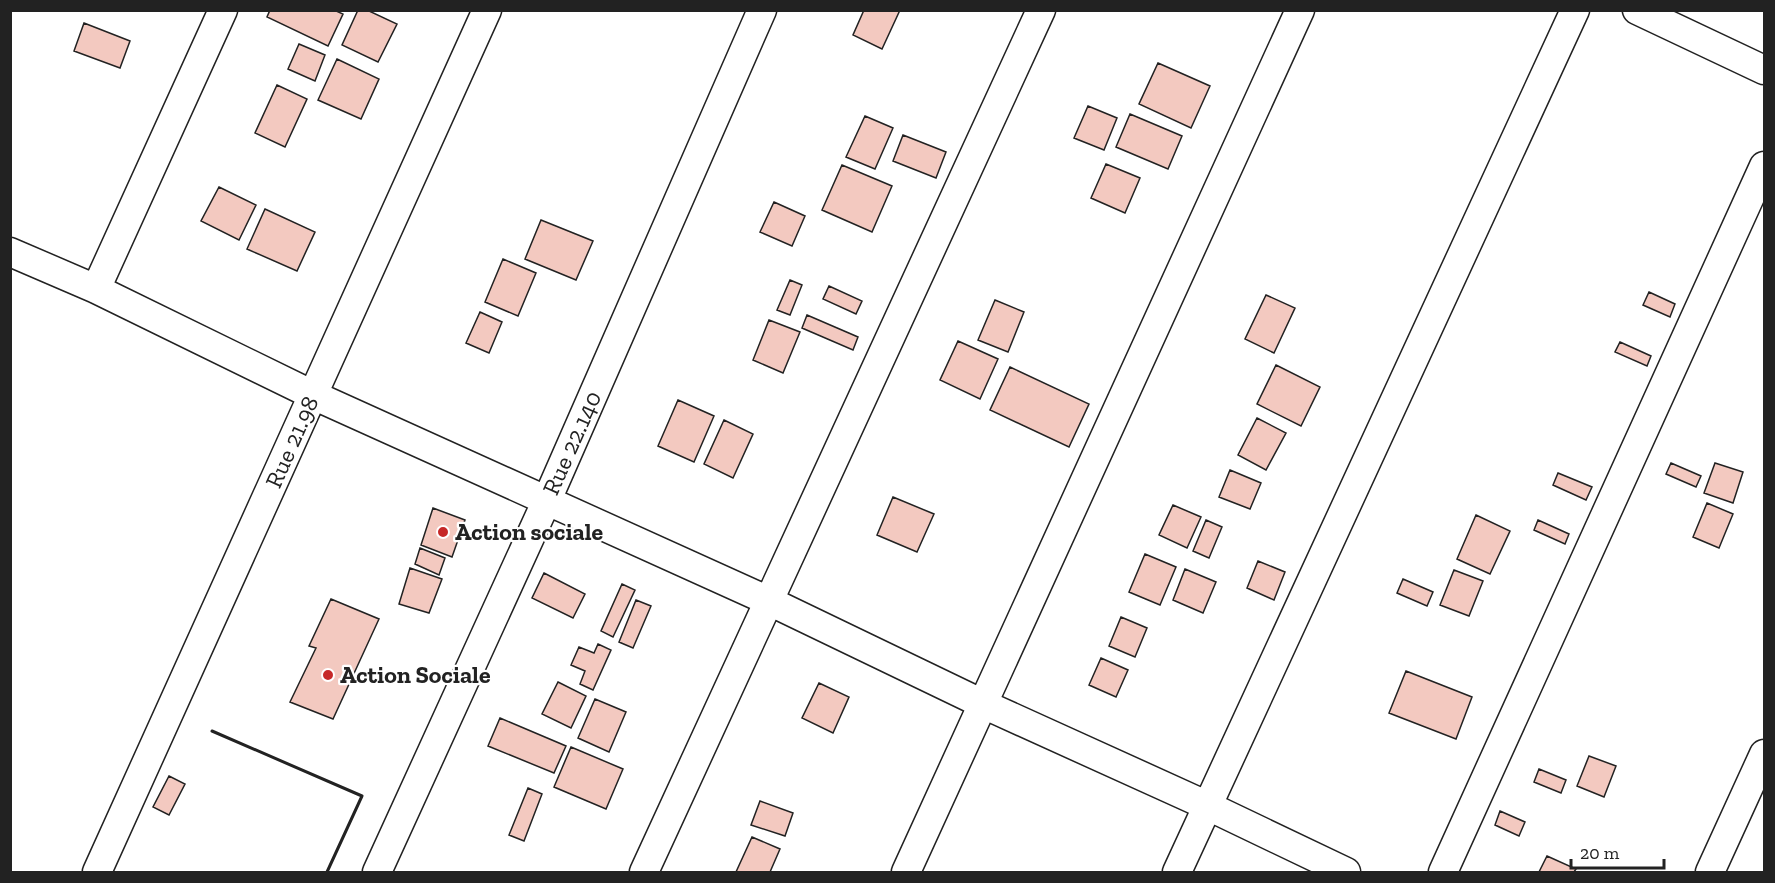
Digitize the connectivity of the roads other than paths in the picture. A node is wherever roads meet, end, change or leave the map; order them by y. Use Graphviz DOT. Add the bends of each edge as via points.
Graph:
graph roads {
  1 [pos="223,10"];
  2 [pos="487,10"];
  3 [pos="762,10"];
  4 [pos="1041,10"];
  5 [pos="1300,10"];
  6 [pos="1575,10"];
  7 [pos="1637,10"];
  8 [pos="1764,70"];
  9 [pos="1764,166"];
  10 [pos="10,252"];
  11 [pos="96,289"];
  12 [pos="313,395"];
  13 [pos="547,500"];
  14 [pos="769,601"];
  15 [pos="983,704"];
  16 [pos="1764,754"];
  17 [pos="1208,806"];
  18 [pos="97,873"];
  19 [pos="377,873"];
  20 [pos="644,873"];
  21 [pos="906,873"];
  22 [pos="1177,873"];
  23 [pos="1346,873"];
  24 [pos="1443,873"];
  25 [pos="1710,873"];
  1 -- 11 [label="street"];
  2 -- 12 [label="street, Rue 21.98"];
  3 -- 13 [label="street, Rue 22.140"];
  4 -- 14 [label="street"];
  5 -- 15 [label="street"];
  6 -- 17 [label="street"];
  7 -- 8 [label="street"];
  9 -- 24 [label="street"];
  10 -- 11 [label="street"];
  11 -- 12 [label="street"];
  12 -- 13 [label="street"];
  12 -- 18 [label="street, Rue 21.98"];
  13 -- 14 [label="street"];
  13 -- 19 [label="street, Rue 22.140"];
  14 -- 15 [label="street"];
  14 -- 20 [label="street"];
  15 -- 17 [label="street"];
  15 -- 21 [label="street"];
  16 -- 25 [label="street"];
  17 -- 22 [label="street"];
  17 -- 23 [label="street"];
}
